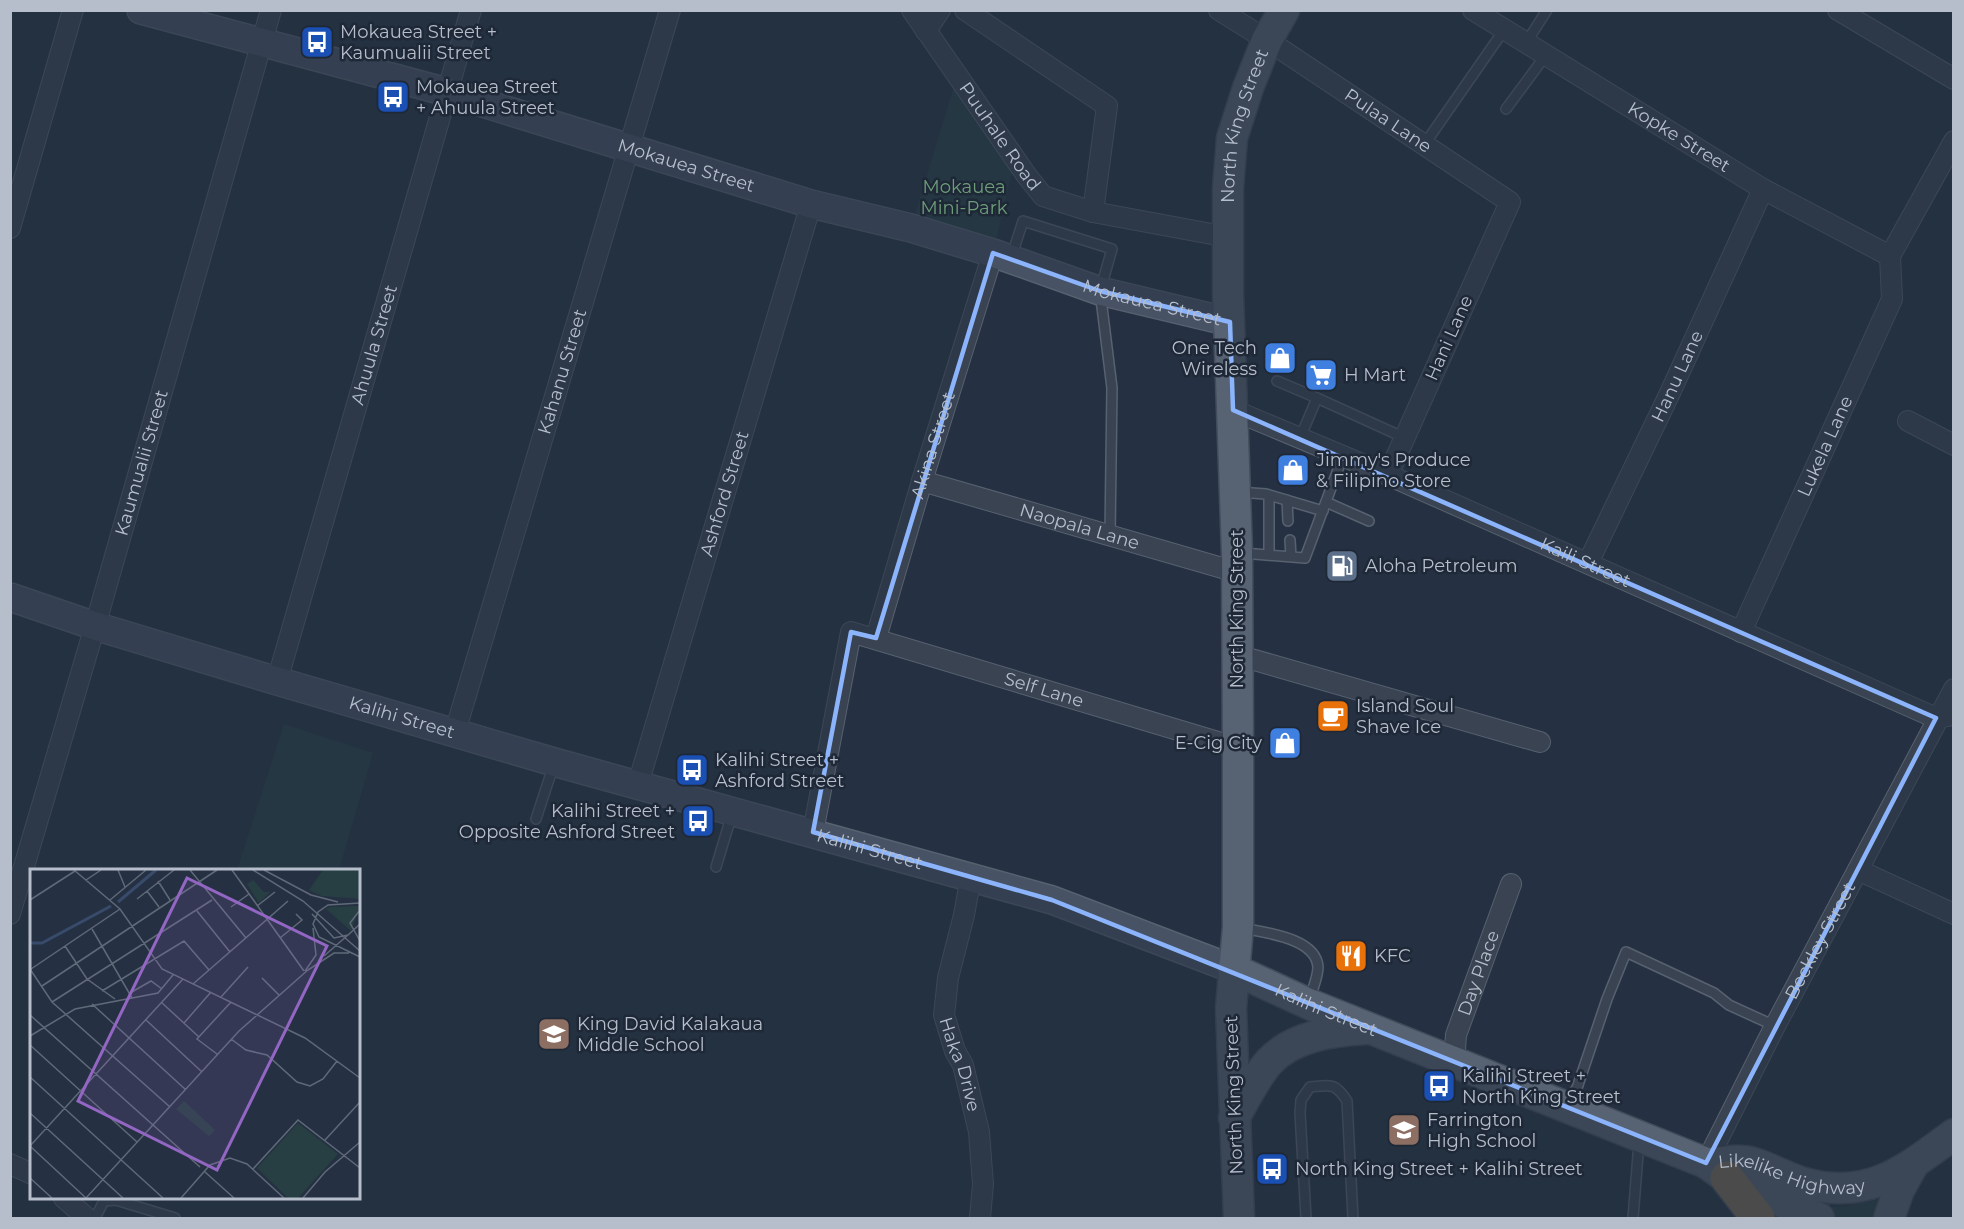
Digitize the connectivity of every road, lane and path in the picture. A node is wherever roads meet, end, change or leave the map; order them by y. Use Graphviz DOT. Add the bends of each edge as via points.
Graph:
graph roads {
  1 [pos="73,10"];
  2 [pos="141,10"];
  3 [pos="271,10"];
  4 [pos="471,10"];
  5 [pos="670,10"];
  6 [pos="912,10"];
  7 [pos="940,10"];
  8 [pos="965,10"];
  9 [pos="1219,10"];
  10 [pos="1284,10"];
  11 [pos="1547,10"];
  12 [pos="1838,10"];
  13 [pos="1490,18"];
  14 [pos="926,31"];
  15 [pos="1267,40"];
  16 [pos="261,42"];
  17 [pos="1526,43"];
  18 [pos="1546,55"];
  19 [pos="1953,79"];
  20 [pos="447,92"];
  21 [pos="1506,109"];
  22 [pos="1953,141"];
  23 [pos="1424,145"];
  24 [pos="629,148"];
  25 [pos="1763,189"];
  26 [pos="1510,202"];
  27 [pos="811,204"];
  28 [pos="1093,212"];
  29 [pos="10,228"];
  30 [pos="1228,237"];
  31 [pos="1002,256"];
  32 [pos="1890,256"];
  33 [pos="1100,291"];
  34 [pos="1230,322"];
  35 [pos="1277,381"];
  36 [pos="1317,398"];
  37 [pos="1233,410"];
  38 [pos="1908,421"];
  39 [pos="1300,438"];
  40 [pos="1405,438"];
  41 [pos="1953,445"];
  42 [pos="1343,456"];
  43 [pos="1388,475"];
  44 [pos="922,481"];
  45 [pos="1235,492"];
  46 [pos="1269,495"];
  47 [pos="1287,500"];
  48 [pos="1324,507"];
  49 [pos="1288,521"];
  50 [pos="1369,521"];
  51 [pos="1110,536"];
  52 [pos="1290,540"];
  53 [pos="1269,555"];
  54 [pos="1291,556"];
  55 [pos="1236,562"];
  56 [pos="1588,563"];
  57 [pos="10,597"];
  58 [pos="95,626"];
  59 [pos="1741,632"];
  60 [pos="876,638"];
  61 [pos="1237,656"];
  62 [pos="277,681"];
  63 [pos="1953,689"];
  64 [pos="1945,717"];
  65 [pos="455,732"];
  66 [pos="1540,742"];
  67 [pos="1238,748"];
  68 [pos="554,762"];
  69 [pos="638,784"];
  70 [pos="732,811"];
  71 [pos="536,819"];
  72 [pos="813,832"];
  73 [pos="716,867"];
  74 [pos="1858,870"];
  75 [pos="970,876"];
  76 [pos="1511,884"];
  77 [pos="10,914"];
  78 [pos="1953,914"];
  79 [pos="1238,927"];
  80 [pos="1233,969"];
  81 [pos="1309,1004"];
  82 [pos="1775,1026"];
  83 [pos="1369,1028"];
  84 [pos="1454,1064"];
  85 [pos="1564,1106"];
  86 [pos="1234,1118"];
  87 [pos="1953,1134"];
  88 [pos="1639,1136"];
  89 [pos="1914,1163"];
  90 [pos="10,1164"];
  91 [pos="1717,1171"];
  92 [pos="30,1173"];
  93 [pos="66,1199"];
  94 [pos="87,1218"];
  95 [pos="95,1218"];
  96 [pos="175,1218"];
  97 [pos="980,1218"];
  98 [pos="1239,1218"];
  99 [pos="1306,1218"];
  100 [pos="1353,1218"];
  101 [pos="1633,1218"];
  102 [pos="1758,1218"];
  103 [pos="1819,1218"];
  104 [pos="1889,1218"];
  1 -- 29 [label="street"];
  2 -- 16 [label="main road, Mokauea Street"];
  3 -- 16 [label="street, Kaumualii Street"];
  4 -- 20 [label="street, Ahuula Street"];
  5 -- 24 [label="street, Kahanu Street"];
  6 -- 14 [label="street, Puuhale Road"];
  7 -- 14 [label="street"];
  8 -- 28 [label="street" via="1107,106"];
  9 -- 15 [label="street, Pulaa Lane"];
  10 -- 15 [label="main road, North King Street"];
  11 -- 17 [label="lane"];
  12 -- 19 [label="street"];
  13 -- 17 [label="street, Kopke Street"];
  13 -- 23 [label="lane"];
  14 -- 28 [label="street, Puuhale Road" via="1043,196"];
  15 -- 23 [label="street, Pulaa Lane"];
  15 -- 30 [label="main road, North King Street" via="1232,138"];
  16 -- 20 [label="main road, Mokauea Street"];
  16 -- 58 [label="street, Kaumualii Street"];
  17 -- 18 [label="street, Kopke Street"];
  18 -- 21 [label="lane"];
  18 -- 25 [label="street, Kopke Street"];
  20 -- 24 [label="main road, Mokauea Street"];
  20 -- 62 [label="street, Ahuula Street"];
  22 -- 32 [label="street"];
  23 -- 26 [label="street, Pulaa Lane"];
  24 -- 27 [label="main road, Mokauea Street"];
  24 -- 65 [label="street, Kahanu Street"];
  25 -- 32 [label="street, Kopke Street"];
  25 -- 56 [label="street, Hanu Lane"];
  26 -- 40 [label="street, Hani Lane"];
  27 -- 31 [label="main road, Mokauea Street" via="911,228"];
  27 -- 69 [label="street, Ashford Street"];
  28 -- 30 [label="street, Puuhale Road"];
  30 -- 34 [label="main road, North King Street"];
  31 -- 33 [label="main road, Mokauea Street"];
  31 -- 33 [label="lane" via="1023,221 1112,249"];
  31 -- 44 [label="street, Akina Street"];
  32 -- 59 [label="street, Lukela Lane" via="1892,298"];
  33 -- 34 [label="main road, Mokauea Street"];
  33 -- 51 [label="lane" via="1112,388"];
  34 -- 37 [label="main road, North King Street"];
  35 -- 36 [label="lane"];
  36 -- 39 [label="lane"];
  36 -- 40 [label="lane"];
  37 -- 39 [label="street, Kaili Street"];
  37 -- 45 [label="main road, North King Street"];
  38 -- 41 [label="street"];
  39 -- 42 [label="street, Kaili Street"];
  40 -- 43 [label="street, Hani Lane"];
  42 -- 43 [label="street, Kaili Street"];
  42 -- 48 [label="lane"];
  43 -- 56 [label="street, Kaili Street"];
  44 -- 51 [label="street, Naopala Lane"];
  44 -- 60 [label="street, Akina Street"];
  45 -- 46 [label="lane"];
  45 -- 55 [label="main road, North King Street"];
  46 -- 47 [label="lane"];
  46 -- 53 [label="lane"];
  47 -- 48 [label="lane"];
  47 -- 49 [label="lane"];
  48 -- 50 [label="lane"];
  48 -- 54 [label="lane" via="1305,558"];
  51 -- 55 [label="street, Naopala Lane"];
  52 -- 54 [label="lane"];
  53 -- 54 [label="lane"];
  53 -- 55 [label="lane"];
  55 -- 61 [label="main road, North King Street"];
  56 -- 59 [label="street, Kaili Street"];
  57 -- 58 [label="main road, Kalihi Street"];
  58 -- 62 [label="main road, Kalihi Street"];
  58 -- 77 [label="street, Kaumualii Street"];
  59 -- 64 [label="street, Kaili Street"];
  60 -- 67 [label="street, Self Lane"];
  60 -- 72 [label="street, Self Lane" via="851,632"];
  61 -- 66 [label="street"];
  61 -- 67 [label="main road, North King Street"];
  62 -- 65 [label="main road, Kalihi Street"];
  63 -- 64 [label="street, Beckley Street"];
  64 -- 74 [label="street, Beckley Street"];
  65 -- 68 [label="main road, Kalihi Street"];
  67 -- 79 [label="main road, North King Street"];
  68 -- 69 [label="main road, Kalihi Street"];
  68 -- 71 [label="lane"];
  69 -- 70 [label="main road, Kalihi Street"];
  70 -- 72 [label="main road, Kalihi Street"];
  70 -- 73 [label="lane"];
  72 -- 75 [label="main road, Kalihi Street"];
  74 -- 78 [label="street"];
  74 -- 82 [label="street, Beckley Street"];
  75 -- 80 [label="main road, Kalihi Street" via="1052,900"];
  75 -- 97 [label="street, Haka Drive" via="948,978 945,1016 954,1051 963,1065 979,1132 983,1184"];
  76 -- 84 [label="street, Day Place" via="1456,1035"];
  79 -- 80 [label="main road, North King Street"];
  79 -- 81 [label="lane" via="1276,934 1310,947 1318,968"];
  80 -- 81 [label="main road, Kalihi Street"];
  80 -- 86 [label="main road, North King Street"];
  81 -- 83 [label="main road, Kalihi Street"];
  82 -- 85 [label="lane" via="1626,952 1577,1088"];
  82 -- 91 [label="street, Beckley Street"];
  83 -- 84 [label="main road, Kalihi Street"];
  83 -- 86 [label="main road" via="1315,1037 1281,1051 1263,1071"];
  84 -- 85 [label="main road, Kalihi Street"];
  85 -- 88 [label="main road, Kalihi Street"];
  86 -- 98 [label="main road, North King Street"];
  87 -- 89 [label="main road, Likelike Highway"];
  88 -- 91 [label="main road, Kalihi Street"];
  88 -- 101 [label="lane"];
  89 -- 91 [label="main road, Likelike Highway" via="1892,1177 1865,1186 1834,1189 1803,1183 1745,1161"];
  89 -- 104 [label="main road"];
  90 -- 92 [label="street"];
  91 -- 102 [label="highway"];
  91 -- 103 [label="main road, Likelike Highway"];
  93 -- 94 [label="street"];
  95 -- 96 [label="lane" via="104,1201 116,1200"];
  99 -- 100 [label="lane" via="1301,1100 1310,1087 1330,1084 1340,1089 1347,1101"];
}
